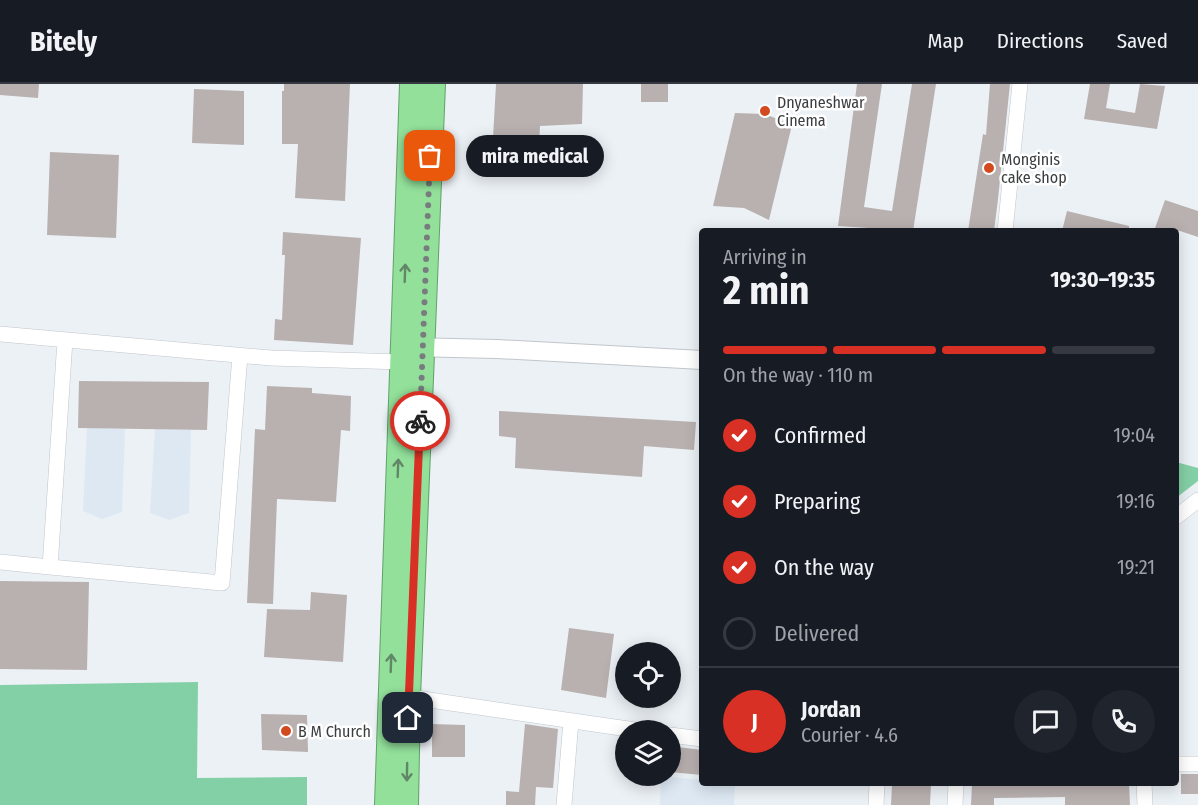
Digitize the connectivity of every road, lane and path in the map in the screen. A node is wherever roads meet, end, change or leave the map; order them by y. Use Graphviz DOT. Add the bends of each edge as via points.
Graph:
graph roads {
  1 [pos="412,84"];
  2 [pos="433,84"];
  3 [pos="1020,84"];
  4 [pos="1005,228"];
  5 [pos="0,334"];
  6 [pos="65,340"];
  7 [pos="409,352"];
  8 [pos="240,355"];
  9 [pos="699,360"];
  10 [pos="1198,500"];
  11 [pos="1179,515"];
  12 [pos="0,562"];
  13 [pos="50,567"];
  14 [pos="399,696"];
  15 [pos="571,721"];
  16 [pos="615,727"];
  17 [pos="681,736"];
  18 [pos="699,739"];
  19 [pos="1179,764"];
  20 [pos="1198,764"];
  21 [pos="877,786"];
  22 [pos="956,786"];
  23 [pos="1144,786"];
  24 [pos="387,805"];
  25 [pos="406,805"];
  26 [pos="564,805"];
  27 [pos="876,805"];
  28 [pos="955,805"];
  29 [pos="1145,805"];
  7 -- 1 [label="highway, one-way"];
  2 -- 7 [label="highway"];
  3 -- 4 [label="street"];
  5 -- 6 [label="street"];
  6 -- 8 [label="street"];
  6 -- 13 [label="street"];
  7 -- 8 [label="street" via="271,358"];
  7 -- 9 [label="street" via="497,349"];
  7 -- 14 [label="highway"];
  8 -- 13 [label="street" via="222,583"];
  10 -- 11 [label="street"];
  12 -- 13 [label="street"];
  14 -- 15 [label="street"];
  14 -- 24 [label="highway"];
  14 -- 25 [label="highway, one-way"];
  15 -- 16 [label="street"];
  15 -- 26 [label="street"];
  17 -- 18 [label="street"];
  19 -- 20 [label="street"];
  21 -- 27 [label="street"];
  22 -- 28 [label="street"];
  23 -- 29 [label="street"];
}
